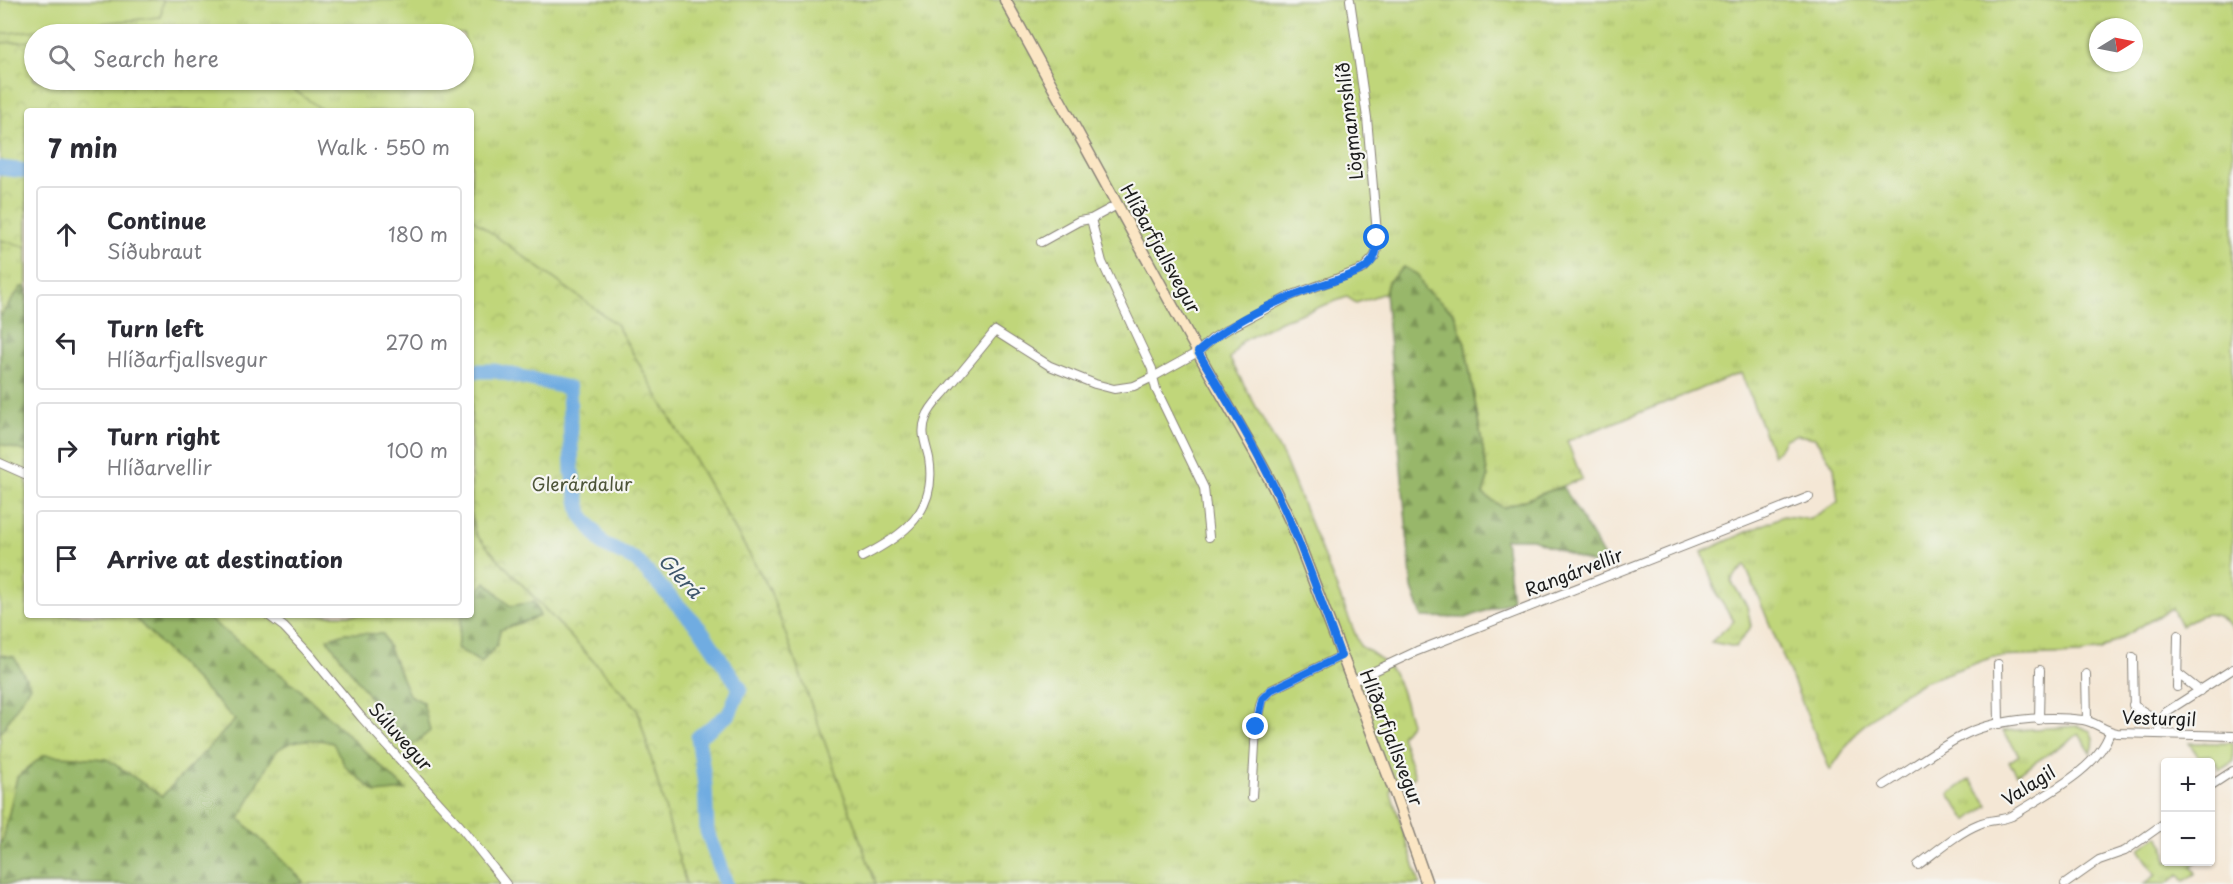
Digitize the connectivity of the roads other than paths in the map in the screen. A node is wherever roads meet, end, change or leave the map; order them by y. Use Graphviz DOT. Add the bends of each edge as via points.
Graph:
graph roads {
  1 [pos="1005,0"];
  2 [pos="1350,0"];
  3 [pos="1117,205"];
  4 [pos="1091,219"];
  5 [pos="1041,242"];
  6 [pos="1198,352"];
  7 [pos="1153,377"];
  8 [pos="0,463"];
  9 [pos="24,474"];
  10 [pos="1809,497"];
  11 [pos="1209,537"];
  12 [pos="862,557"];
  13 [pos="272,618"];
  14 [pos="2178,635"];
  15 [pos="1341,656"];
  16 [pos="2133,657"];
  17 [pos="1998,664"];
  18 [pos="2233,669"];
  19 [pos="2040,670"];
  20 [pos="2178,673"];
  21 [pos="2086,674"];
  22 [pos="1351,682"];
  23 [pos="2177,687"];
  24 [pos="2200,691"];
  25 [pos="2133,705"];
  26 [pos="2134,715"];
  27 [pos="2039,720"];
  28 [pos="2087,720"];
  29 [pos="2160,722"];
  30 [pos="1999,724"];
  31 [pos="2110,732"];
  32 [pos="2158,734"];
  33 [pos="2233,736"];
  34 [pos="2233,771"];
  35 [pos="2215,783"];
  36 [pos="1884,786"];
  37 [pos="1251,797"];
  38 [pos="2161,826"];
  39 [pos="1918,865"];
  40 [pos="506,884"];
  41 [pos="1427,884"];
  42 [pos="2065,884"];
  1 -- 3 [label="main road, Hlíðarfjallsvegur"];
  2 -- 6 [label="street, Lögmannshlíð" via="1367,118 1377,238 1375,256 1363,269 1290,296 1228,329"];
  3 -- 4 [label="street"];
  3 -- 6 [label="main road, Hlíðarfjallsvegur"];
  4 -- 5 [label="street" via="1079,221"];
  4 -- 7 [label="street" via="1102,262"];
  6 -- 7 [label="street"];
  6 -- 15 [label="main road, Hlíðarfjallsvegur" via="1277,493"];
  7 -- 11 [label="street" via="1204,488"];
  7 -- 12 [label="street" via="1134,386 1114,389 1095,384 1050,366 996,331 927,415 923,434 930,475 921,509 897,537"];
  8 -- 9 [label="street"];
  10 -- 22 [label="street, Rangárvellir" via="1417,651"];
  13 -- 40 [label="street, Súluvegur" via="311,656"];
  14 -- 20 [label="street"];
  15 -- 22 [label="main road, Hlíðarfjallsvegur"];
  15 -- 37 [label="street" via="1271,690 1262,699"];
  16 -- 25 [label="street"];
  17 -- 30 [label="street"];
  18 -- 24 [label="street"];
  19 -- 27 [label="street"];
  20 -- 23 [label="street"];
  20 -- 24 [label="street"];
  21 -- 28 [label="street"];
  22 -- 41 [label="main road, Hlíðarfjallsvegur"];
  24 -- 29 [label="street" via="2166,712"];
  25 -- 26 [label="street"];
  25 -- 29 [label="street"];
  27 -- 28 [label="street, Vesturgil"];
  27 -- 30 [label="street, Vesturgil"];
  28 -- 31 [label="street, Vesturgil"];
  29 -- 32 [label="street"];
  30 -- 36 [label="street, Vesturgil" via="1963,735"];
  31 -- 32 [label="street, Vesturgil"];
  31 -- 39 [label="street, Valagil" via="2104,747 2085,768 2005,820 1971,827"];
  32 -- 33 [label="street, Vesturgil"];
  34 -- 35 [label="street"];
  38 -- 42 [label="street" via="2125,851 2099,860"];
}
